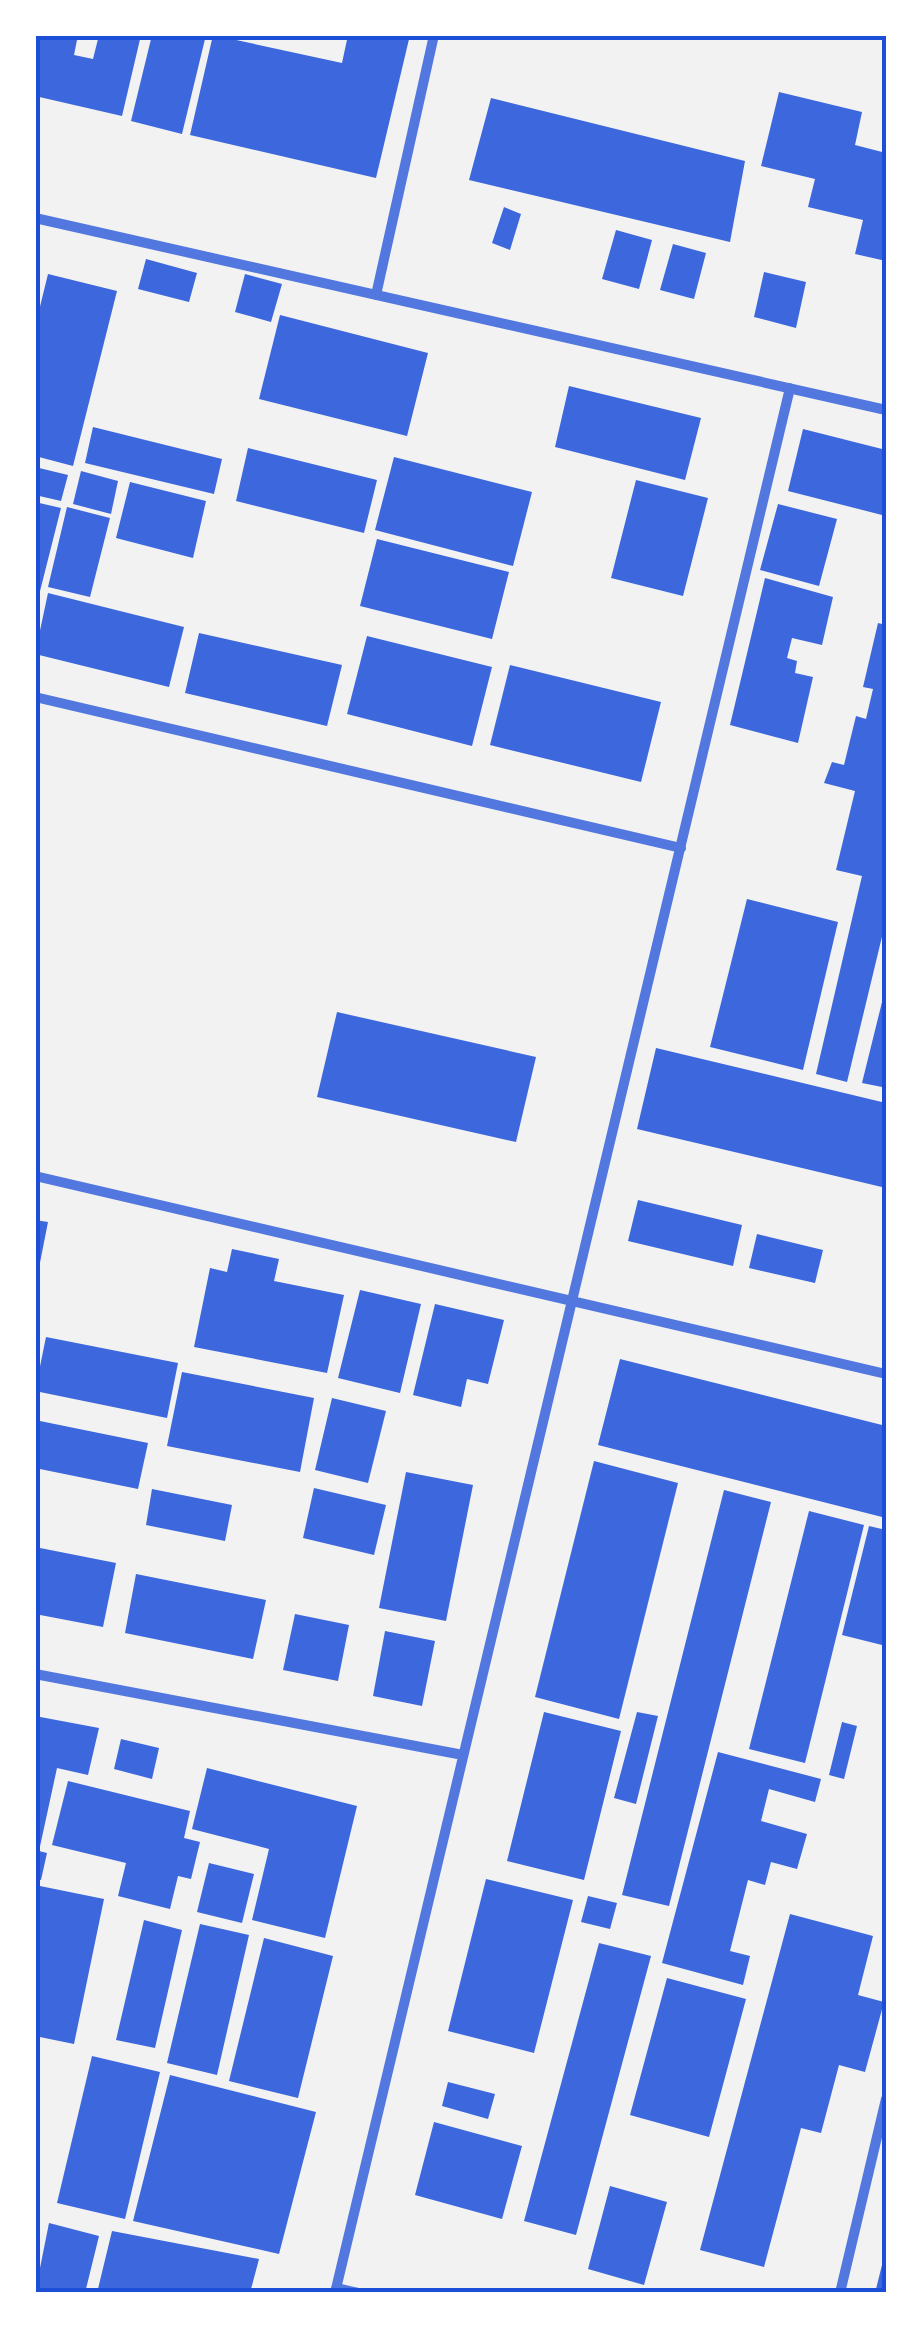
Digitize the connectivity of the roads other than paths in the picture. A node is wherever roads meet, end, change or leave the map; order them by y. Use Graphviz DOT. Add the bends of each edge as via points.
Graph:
graph roads {
  1 [pos="434,35"];
  2 [pos="35,218"];
  3 [pos="376,295"];
  4 [pos="790,388"];
  5 [pos="886,410"];
  6 [pos="35,697"];
  7 [pos="680,848"];
  8 [pos="35,1176"];
  9 [pos="572,1300"];
  10 [pos="886,1374"];
  11 [pos="35,1674"];
  12 [pos="464,1755"];
  13 [pos="886,2100"];
  14 [pos="335,2291"];
  15 [pos="358,2293"];
  16 [pos="840,2293"];
  1 -- 3 [label="street"];
  2 -- 3 [label="street"];
  3 -- 4 [label="street"];
  4 -- 5 [label="street"];
  4 -- 7 [label="street"];
  6 -- 7 [label="street"];
  7 -- 9 [label="street"];
  8 -- 9 [label="street"];
  9 -- 10 [label="street"];
  9 -- 12 [label="street"];
  11 -- 12 [label="street"];
  12 -- 14 [label="street"];
  13 -- 16 [label="street"];
  14 -- 15 [label="street"];
}
